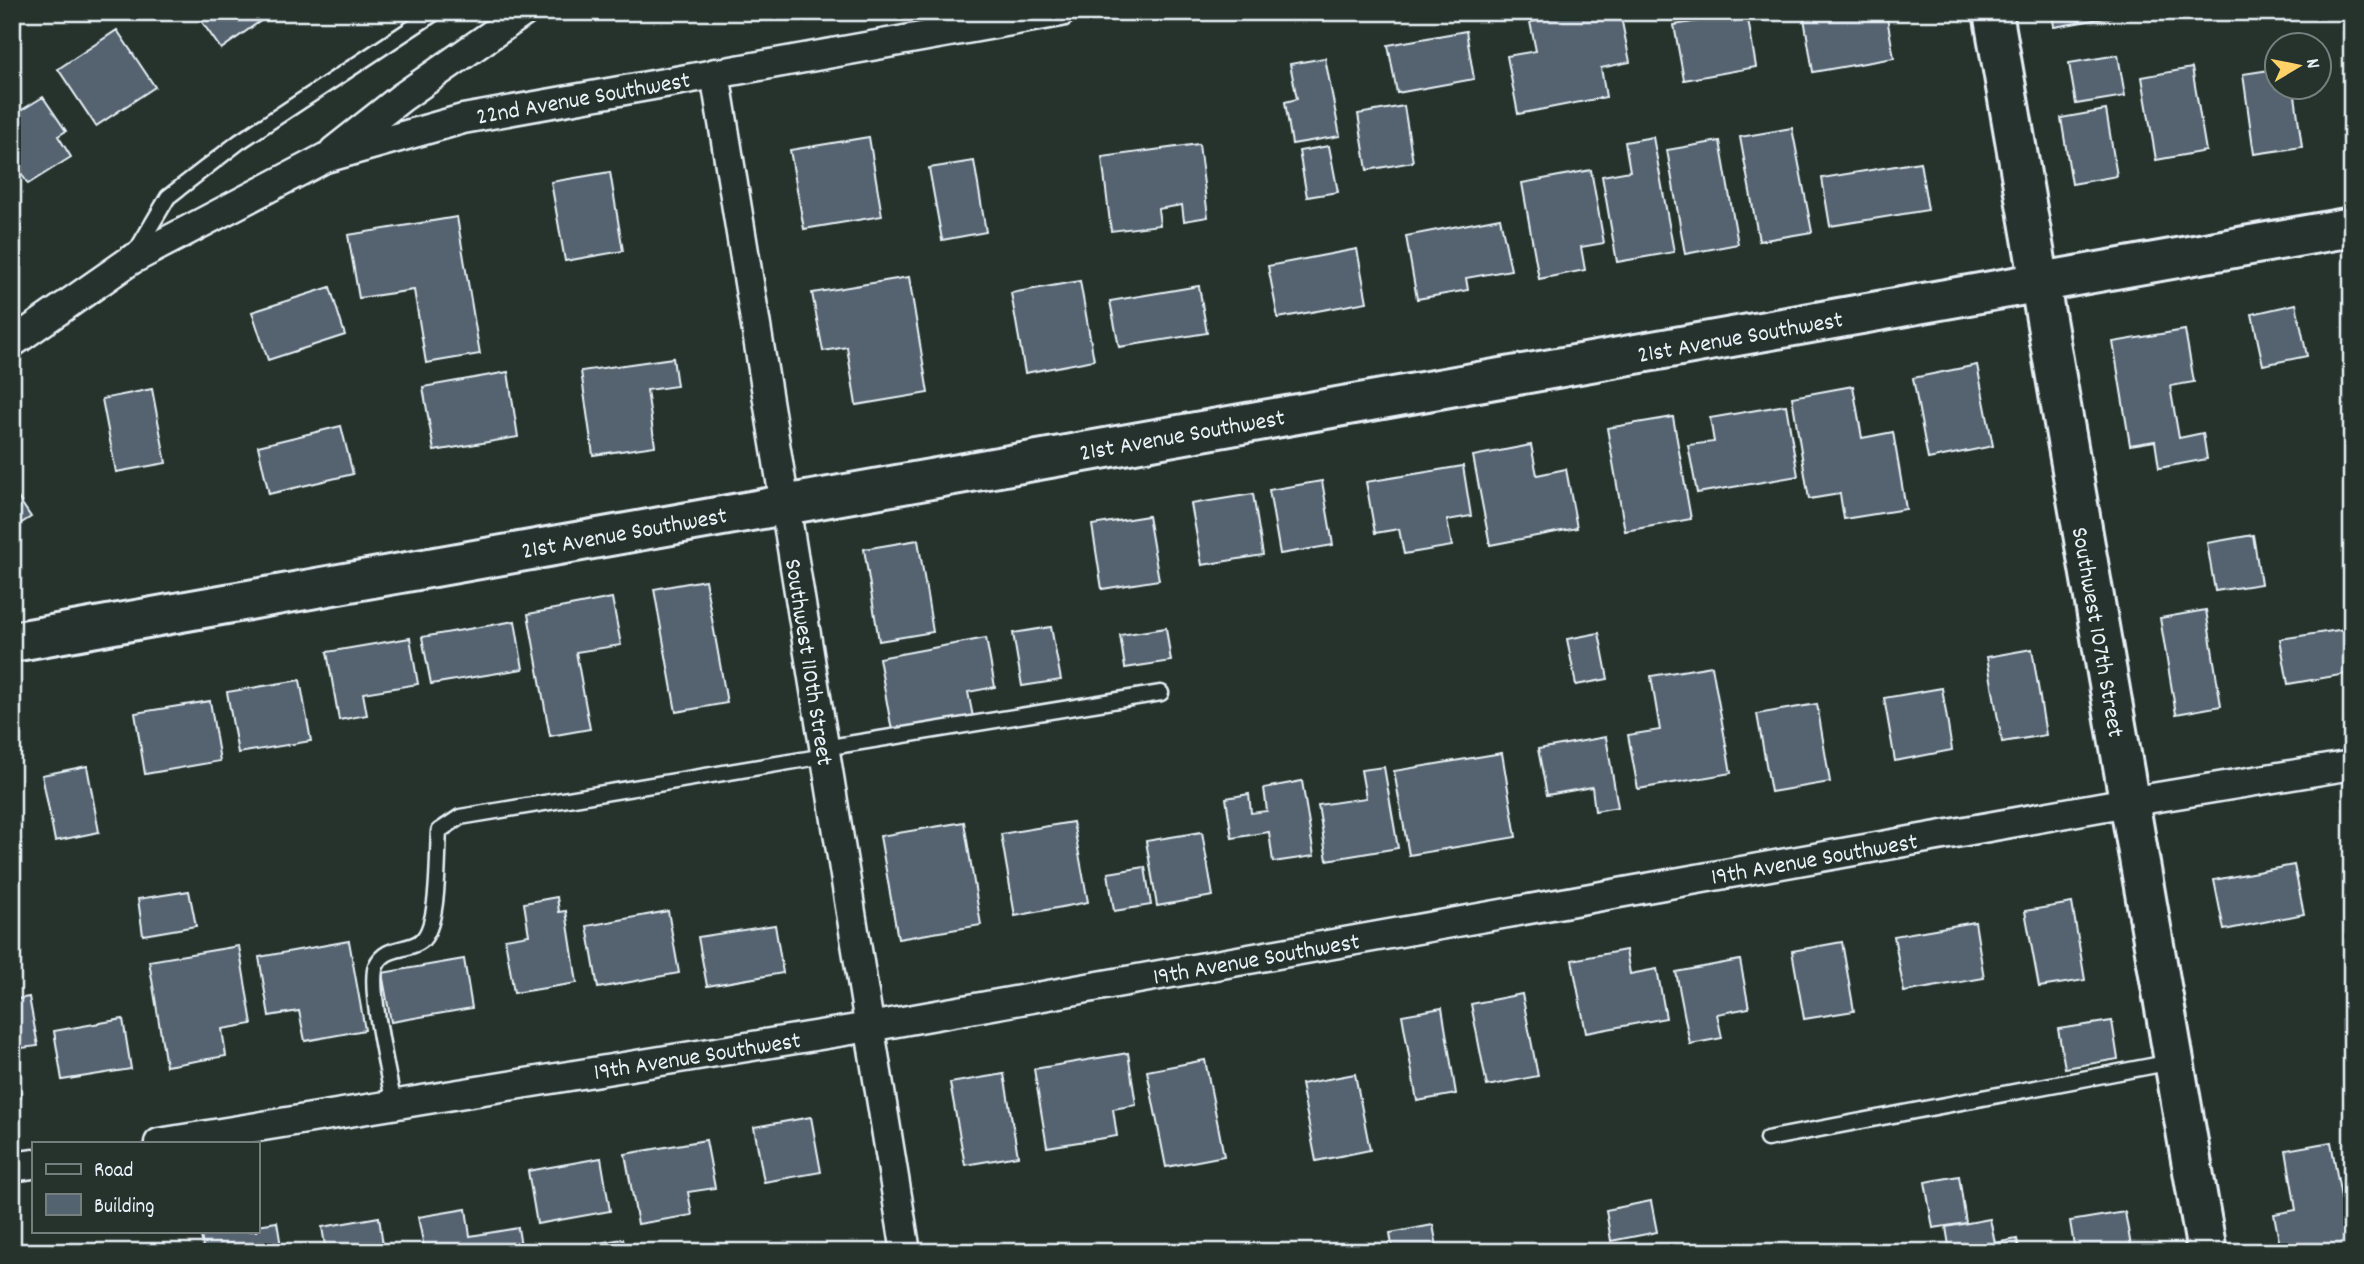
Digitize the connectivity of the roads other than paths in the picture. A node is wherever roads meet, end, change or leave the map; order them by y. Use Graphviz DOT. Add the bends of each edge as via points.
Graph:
graph roads {
  1 [pos="436,12"];
  2 [pos="524,12"];
  3 [pos="1061,12"];
  4 [pos="1993,12"];
  5 [pos="715,73"];
  6 [pos="325,158"];
  7 [pos="2352,227"];
  8 [pos="131,260"];
  9 [pos="2040,283"];
  10 [pos="12,343"];
  11 [pos="785,504"];
  12 [pos="12,642"];
  13 [pos="1161,693"];
  14 [pos="825,752"];
  15 [pos="2352,765"];
  16 [pos="2128,802"];
  17 [pos="869,1027"];
  18 [pos="2174,1061"];
  19 [pos="394,1104"];
  20 [pos="1767,1139"];
  21 [pos="165,1142"];
  22 [pos="32,1164"];
  23 [pos="12,1167"];
  24 [pos="906,1252"];
  25 [pos="2207,1252"];
  1 -- 8 [label="lane, 22nd Avenue Southwest" via="239,142 169,197"];
  2 -- 6 [label="street"];
  3 -- 5 [label="street, 22nd Avenue Southwest"];
  4 -- 9 [label="street, Southwest 107th Street"];
  5 -- 6 [label="street, 22nd Avenue Southwest" via="463,119"];
  5 -- 11 [label="street, Southwest 110th Street"];
  6 -- 8 [label="street, 22nd Avenue Southwest"];
  7 -- 9 [label="street, 21st Avenue Southwest"];
  8 -- 10 [label="street, 22nd Avenue Southwest"];
  9 -- 11 [label="street, 21st Avenue Southwest"];
  9 -- 16 [label="street, Southwest 107th Street"];
  11 -- 12 [label="street, 21st Avenue Southwest"];
  11 -- 14 [label="street, Southwest 110th Street"];
  13 -- 14 [label="lane"];
  14 -- 17 [label="street, Southwest 110th Street"];
  14 -- 19 [label="lane" via="460,817 439,831 433,925 421,941 388,951 377,966 373,989"];
  15 -- 16 [label="street, 19th Avenue Southwest"];
  16 -- 17 [label="street, 19th Avenue Southwest"];
  16 -- 18 [label="street, Southwest 107th Street"];
  17 -- 19 [label="street, 19th Avenue Southwest"];
  17 -- 24 [label="street, Southwest 110th Street"];
  18 -- 20 [label="lane"];
  18 -- 25 [label="street, Southwest 107th Street"];
  19 -- 21 [label="street, 19th Avenue Southwest"];
  22 -- 23 [label="street"];
}
